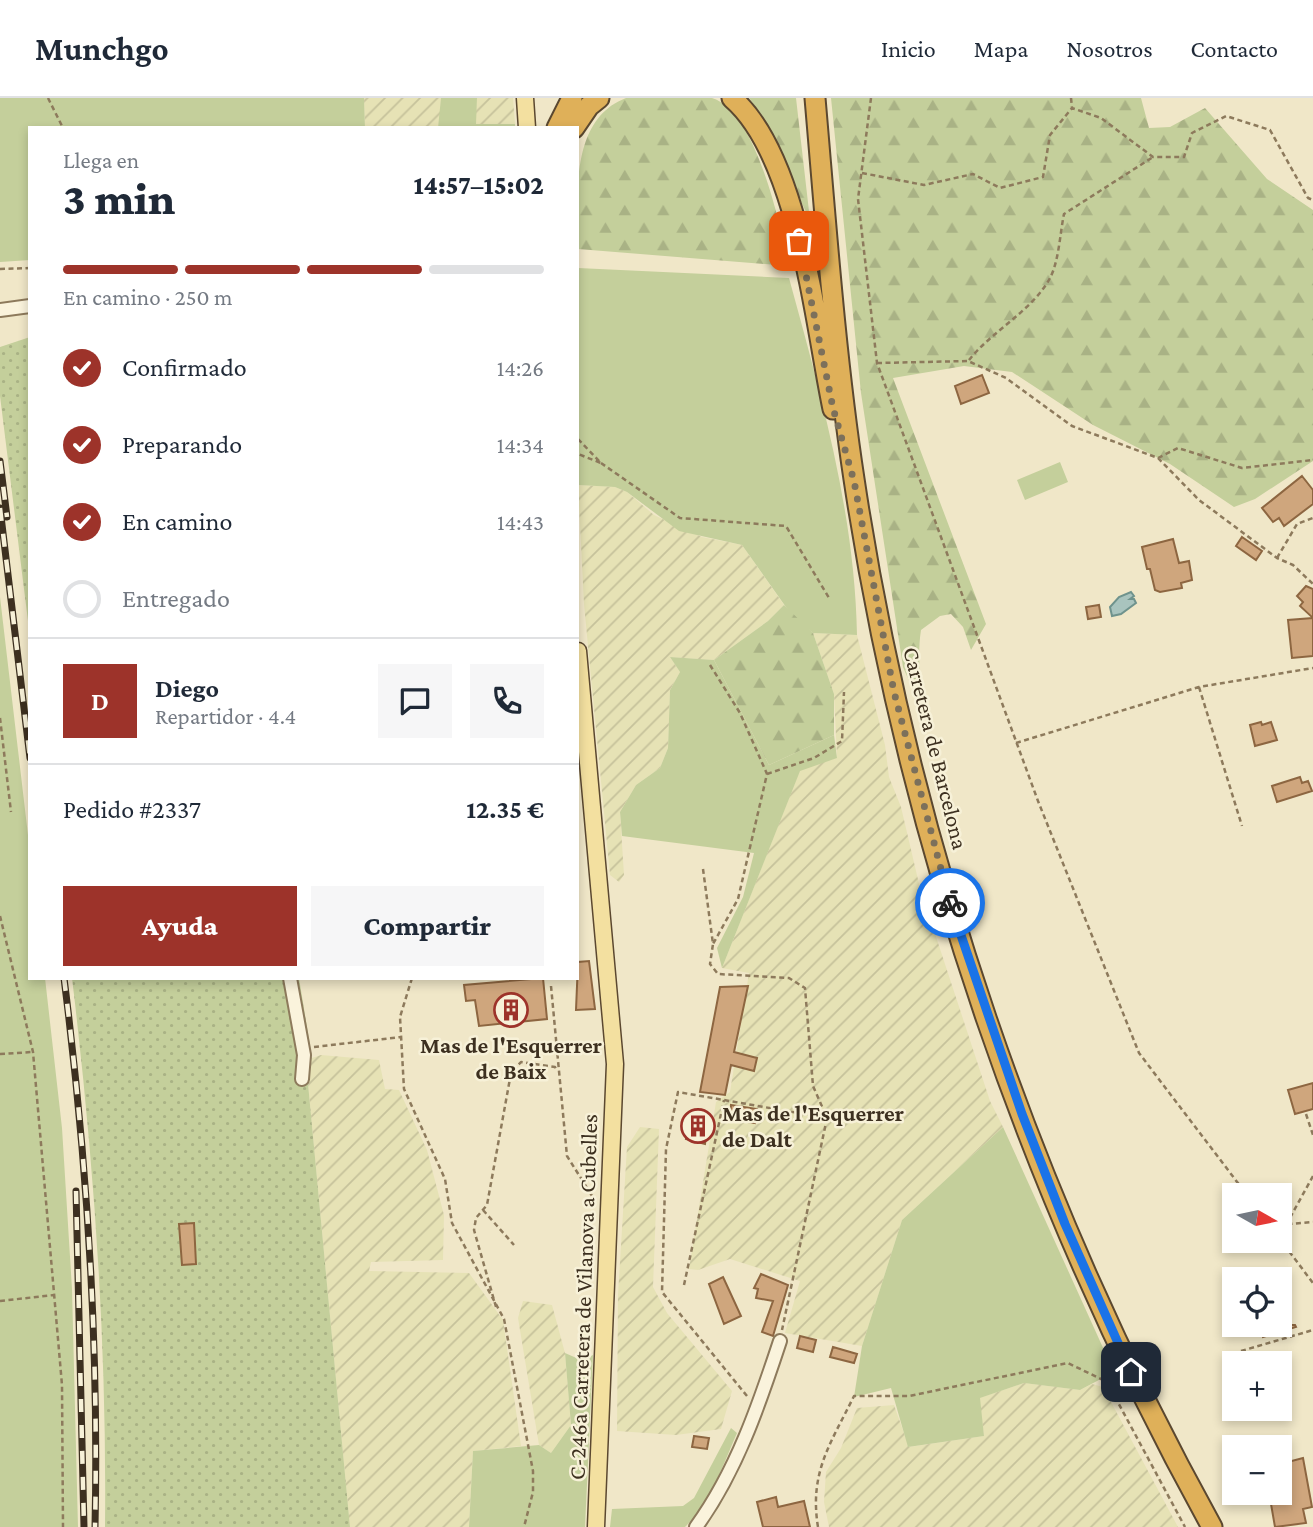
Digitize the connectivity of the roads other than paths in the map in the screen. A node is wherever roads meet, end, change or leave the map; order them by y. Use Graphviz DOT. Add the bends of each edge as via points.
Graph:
graph roads {
  1 [pos="525,98"];
  2 [pos="572,98"];
  3 [pos="600,98"];
  4 [pos="732,98"];
  5 [pos="815,98"];
  6 [pos="527,126"];
  7 [pos="558,126"];
  8 [pos="575,126"];
  9 [pos="28,306"];
  10 [pos="0,310"];
  11 [pos="854,481"];
  12 [pos="579,662"];
  13 [pos="290,980"];
  14 [pos="302,1079"];
  15 [pos="780,1341"];
  16 [pos="596,1527"];
  17 [pos="696,1527"];
  18 [pos="1212,1527"];
  1 -- 6 [label="main road"];
  2 -- 7 [label="highway"];
  3 -- 8 [label="highway"];
  4 -- 11 [label="highway" via="755,125 789,195 833,408"];
  5 -- 11 [label="highway, Carretera de Barcelona"];
  9 -- 10 [label="street"];
  11 -- 18 [label="highway, Carretera de Barcelona" via="894,692 974,980 1027,1126 1120,1351"];
  12 -- 16 [label="main road, C-246a Carretera de Vilanova a Cubelles" via="615,1064"];
  13 -- 14 [label="street" via="303,1048"];
  15 -- 17 [label="street" via="758,1409"];
}
